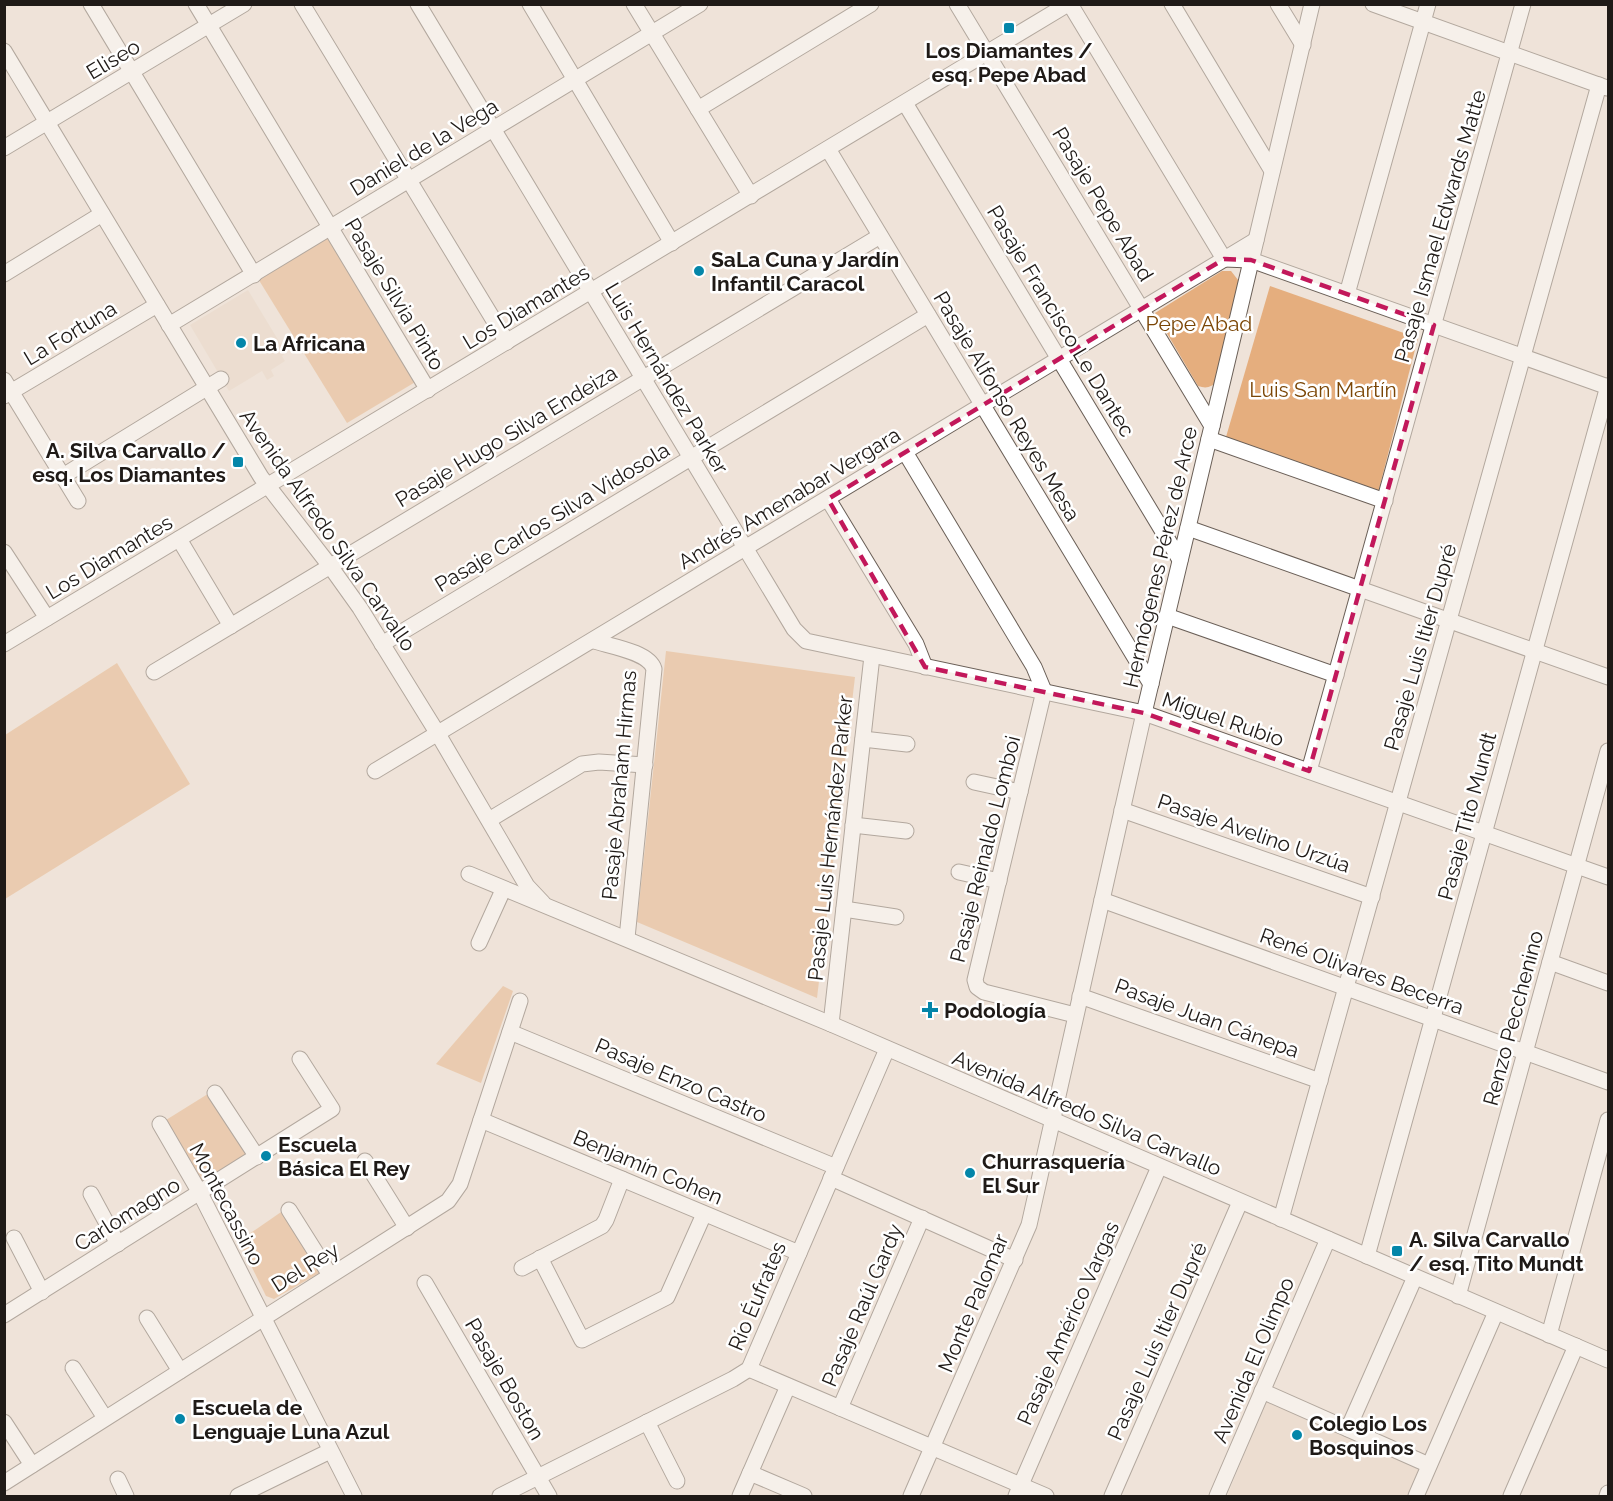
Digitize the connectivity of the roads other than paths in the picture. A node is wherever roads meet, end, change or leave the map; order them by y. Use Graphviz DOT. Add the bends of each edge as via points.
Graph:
graph roads {
  1 [pos="91,4"];
  2 [pos="196,4"];
  3 [pos="243,4"];
  4 [pos="302,4"];
  5 [pos="418,4"];
  6 [pos="530,4"];
  7 [pos="634,4"];
  8 [pos="699,4"];
  9 [pos="871,4"];
  10 [pos="957,4"];
  11 [pos="1069,4"];
  12 [pos="1172,4"];
  13 [pos="1278,4"];
  14 [pos="1312,4"];
  15 [pos="1372,4"];
  16 [pos="1428,4"];
  17 [pos="1523,4"];
  18 [pos="1423,22"];
  19 [pos="209,26"];
  20 [pos="652,33"];
  21 [pos="1303,45"];
  22 [pos="4,51"];
  23 [pos="987,53"];
  24 [pos="1510,54"];
  25 [pos="132,72"];
  26 [pos="575,80"];
  27 [pos="1604,87"];
  28 [pos="905,103"];
  29 [pos="698,110"];
  30 [pos="48,123"];
  31 [pos="493,130"];
  32 [pos="4,148"];
  33 [pos="828,149"];
  34 [pos="1272,171"];
  35 [pos="409,180"];
  36 [pos="751,196"];
  37 [pos="102,214"];
  38 [pos="330,228"];
  39 [pos="880,236"];
  40 [pos="1256,240"];
  41 [pos="672,243"];
  42 [pos="1224,260"];
  43 [pos="1251,260"];
  44 [pos="4,274"];
  45 [pos="254,274"];
  46 [pos="591,292"];
  47 [pos="1347,294"];
  48 [pos="157,305"];
  49 [pos="1141,309"];
  50 [pos="928,315"];
  51 [pos="169,325"];
  52 [pos="1434,326"];
  53 [pos="507,342"];
  54 [pos="1523,357"];
  55 [pos="1059,359"];
  56 [pos="643,378"];
  57 [pos="221,379"];
  58 [pos="207,387"];
  59 [pos="1608,387"];
  60 [pos="7,389"];
  61 [pos="428,390"];
  62 [pos="983,405"];
  63 [pos="1210,433"];
  64 [pos="905,453"];
  65 [pos="690,458"];
  66 [pos="63,476"];
  67 [pos="267,486"];
  68 [pos="828,499"];
  69 [pos="78,501"];
  70 [pos="1385,501"];
  71 [pos="1188,528"];
  72 [pos="179,539"];
  73 [pos="746,549"];
  74 [pos="4,552"];
  75 [pos="1180,560"];
  76 [pos="330,566"];
  77 [pos="1360,589"];
  78 [pos="1167,616"];
  79 [pos="47,618"];
  80 [pos="1449,620"];
  81 [pos="231,626"];
  82 [pos="594,641"];
  83 [pos="4,644"];
  84 [pos="382,644"];
  85 [pos="812,644"];
  86 [pos="1535,651"];
  87 [pos="872,656"];
  88 [pos="925,667"];
  89 [pos="154,672"];
  90 [pos="1336,675"];
  91 [pos="1608,677"];
  92 [pos="1151,684"];
  93 [pos="1044,691"];
  94 [pos="1144,713"];
  95 [pos="438,734"];
  96 [pos="862,739"];
  97 [pos="907,744"];
  98 [pos="1608,751"];
  99 [pos="645,765"];
  100 [pos="375,771"];
  101 [pos="1309,771"];
  102 [pos="1605,775"];
  103 [pos="974,782"];
  104 [pos="1020,792"];
  105 [pos="1398,802"];
  106 [pos="1122,810"];
  107 [pos="489,820"];
  108 [pos="853,825"];
  109 [pos="906,831"];
  110 [pos="1484,832"];
  111 [pos="1577,865"];
  112 [pos="959,872"];
  113 [pos="469,874"];
  114 [pos="1608,877"];
  115 [pos="999,881"];
  116 [pos="503,890"];
  117 [pos="1372,897"];
  118 [pos="1102,900"];
  119 [pos="548,907"];
  120 [pos="844,909"];
  121 [pos="896,917"];
  122 [pos="627,938"];
  123 [pos="479,943"];
  124 [pos="1550,962"];
  125 [pos="1608,983"];
  126 [pos="1346,988"];
  127 [pos="1080,996"];
  128 [pos="520,1001"];
  129 [pos="1075,1015"];
  130 [pos="1433,1019"];
  131 [pos="831,1024"];
  132 [pos="510,1032"];
  133 [pos="887,1049"];
  134 [pos="1526,1052"];
  135 [pos="300,1059"];
  136 [pos="1320,1081"];
  137 [pos="1608,1082"];
  138 [pos="215,1092"];
  139 [pos="481,1120"];
  140 [pos="1051,1120"];
  141 [pos="1608,1120"];
  142 [pos="160,1124"];
  143 [pos="256,1157"];
  144 [pos="365,1161"];
  145 [pos="1159,1167"];
  146 [pos="834,1172"];
  147 [pos="622,1179"];
  148 [pos="200,1193"];
  149 [pos="91,1194"];
  150 [pos="1240,1202"];
  151 [pos="289,1210"];
  152 [pos="704,1214"];
  153 [pos="922,1218"];
  154 [pos="1281,1219"];
  155 [pos="407,1228"];
  156 [pos="14,1238"];
  157 [pos="1328,1239"];
  158 [pos="118,1244"];
  159 [pos="799,1253"];
  160 [pos="1367,1256"];
  161 [pos="540,1258"];
  162 [pos="1015,1260"];
  163 [pos="522,1268"];
  164 [pos="330,1275"];
  165 [pos="1414,1277"];
  166 [pos="425,1283"];
  167 [pos="42,1292"];
  168 [pos="1458,1296"];
  169 [pos="1496,1312"];
  170 [pos="4,1315"];
  171 [pos="147,1318"];
  172 [pos="263,1318"];
  173 [pos="1549,1335"];
  174 [pos="1576,1346"];
  175 [pos="1608,1360"];
  176 [pos="73,1368"];
  177 [pos="749,1369"];
  178 [pos="180,1371"];
  179 [pos="788,1386"];
  180 [pos="1262,1391"];
  181 [pos="840,1408"];
  182 [pos="105,1418"];
  183 [pos="4,1422"];
  184 [pos="647,1422"];
  185 [pos="1348,1429"];
  186 [pos="933,1448"];
  187 [pos="330,1451"];
  188 [pos="32,1465"];
  189 [pos="1429,1465"];
  190 [pos="750,1473"];
  191 [pos="539,1477"];
  192 [pos="118,1479"];
  193 [pos="677,1481"];
  194 [pos="4,1483"];
  195 [pos="1018,1491"];
  196 [pos="126,1497"];
  197 [pos="238,1497"];
  198 [pos="354,1497"];
  199 [pos="500,1497"];
  200 [pos="549,1497"];
  201 [pos="740,1497"];
  202 [pos="804,1497"];
  203 [pos="912,1497"];
  204 [pos="1046,1497"];
  205 [pos="1112,1497"];
  206 [pos="1217,1497"];
  207 [pos="1416,1497"];
  208 [pos="1511,1497"];
  1 -- 25 [label="street"];
  2 -- 19 [label="street, Pasaje Silvia Pinto"];
  3 -- 19 [label="street, Eliseo"];
  4 -- 35 [label="street"];
  5 -- 31 [label="street, Luis Hernández Parker"];
  6 -- 26 [label="street"];
  7 -- 20 [label="street"];
  8 -- 20 [label="street, Daniel de la Vega"];
  9 -- 29 [label="street"];
  10 -- 23 [label="street, Pasaje Pepe Abad"];
  11 -- 23 [label="street, Los Diamantes"];
  11 -- 42 [label="street"];
  12 -- 34 [label="street"];
  13 -- 21 [label="street"];
  14 -- 21 [label="street, Hermógenes Pérez de Arce"];
  15 -- 18 [label="street"];
  16 -- 18 [label="street"];
  17 -- 24 [label="street, Pasaje Ismael Edwards Matte"];
  18 -- 24 [label="street"];
  18 -- 47 [label="street"];
  19 -- 25 [label="street, Eliseo"];
  19 -- 38 [label="street, Pasaje Silvia Pinto"];
  20 -- 26 [label="street, Daniel de la Vega"];
  20 -- 29 [label="street"];
  21 -- 34 [label="street, Hermógenes Pérez de Arce"];
  22 -- 30 [label="street, Avenida Alfredo Silva Carvallo"];
  23 -- 28 [label="street, Los Diamantes"];
  23 -- 49 [label="street, Pasaje Pepe Abad"];
  24 -- 27 [label="street"];
  24 -- 52 [label="street, Pasaje Ismael Edwards Matte"];
  25 -- 30 [label="street, Eliseo"];
  25 -- 45 [label="street"];
  26 -- 31 [label="street, Daniel de la Vega"];
  26 -- 41 [label="street"];
  27 -- 54 [label="street, Pasaje Luis Itier Dupré"];
  28 -- 33 [label="street, Los Diamantes"];
  28 -- 55 [label="street, Pasaje Francisco Le Dantec"];
  29 -- 36 [label="street"];
  30 -- 32 [label="street, Eliseo"];
  30 -- 37 [label="street, Avenida Alfredo Silva Carvallo"];
  31 -- 35 [label="street, Daniel de la Vega"];
  31 -- 46 [label="street, Luis Hernández Parker"];
  33 -- 36 [label="street, Los Diamantes"];
  33 -- 39 [label="street, Pasaje Alfonso Reyes Mesa"];
  34 -- 40 [label="street, Hermógenes Pérez de Arce"];
  35 -- 38 [label="street, Daniel de la Vega"];
  35 -- 53 [label="street"];
  36 -- 41 [label="street, Los Diamantes"];
  37 -- 44 [label="street"];
  37 -- 48 [label="street, Avenida Alfredo Silva Carvallo"];
  38 -- 45 [label="street, Daniel de la Vega"];
  38 -- 61 [label="street, Pasaje Silvia Pinto"];
  39 -- 50 [label="street, Pasaje Alfonso Reyes Mesa"];
  39 -- 56 [label="street, Pasaje Hugo Silva Endeiza"];
  40 -- 42 [label="street, Andrés Amenabar Vergara"];
  40 -- 43 [label="street, Hermógenes Pérez de Arce"];
  41 -- 46 [label="street, Los Diamantes"];
  42 -- 43 [label="street"];
  42 -- 49 [label="street, Andrés Amenabar Vergara"];
  43 -- 47 [label="street"];
  43 -- 63 [label="street, Hermógenes Pérez de Arce"];
  45 -- 51 [label="street, Daniel de la Vega"];
  46 -- 53 [label="street, Los Diamantes"];
  46 -- 56 [label="street, Luis Hernández Parker"];
  47 -- 52 [label="street"];
  48 -- 51 [label="street, Avenida Alfredo Silva Carvallo"];
  48 -- 60 [label="street, La Fortuna"];
  49 -- 55 [label="street, Andrés Amenabar Vergara"];
  49 -- 63 [label="street, Pasaje Pepe Abad"];
  50 -- 62 [label="street, Pasaje Alfonso Reyes Mesa"];
  50 -- 65 [label="street, Pasaje Carlos Silva Vidosola"];
  51 -- 58 [label="street, Avenida Alfredo Silva Carvallo"];
  52 -- 54 [label="street"];
  52 -- 70 [label="street, Pasaje Ismael Edwards Matte"];
  53 -- 61 [label="street, Los Diamantes"];
  54 -- 59 [label="street"];
  54 -- 80 [label="street, Pasaje Luis Itier Dupré"];
  55 -- 62 [label="street, Andrés Amenabar Vergara"];
  55 -- 75 [label="street, Pasaje Francisco Le Dantec"];
  56 -- 65 [label="street, Luis Hernández Parker"];
  56 -- 76 [label="street, Pasaje Hugo Silva Endeiza"];
  57 -- 58 [label="street"];
  58 -- 66 [label="street"];
  58 -- 67 [label="street, Avenida Alfredo Silva Carvallo"];
  59 -- 86 [label="street, Pasaje Tito Mundt"];
  60 -- 66 [label="street"];
  61 -- 67 [label="street, Los Diamantes"];
  62 -- 64 [label="street, Andrés Amenabar Vergara"];
  62 -- 92 [label="street, Pasaje Alfonso Reyes Mesa"];
  63 -- 70 [label="street"];
  63 -- 71 [label="street, Hermógenes Pérez de Arce"];
  64 -- 68 [label="street, Andrés Amenabar Vergara"];
  64 -- 93 [label="street" via="1034,667"];
  65 -- 73 [label="street, Luis Hernández Parker"];
  65 -- 84 [label="street, Pasaje Carlos Silva Vidosola"];
  66 -- 69 [label="street"];
  67 -- 72 [label="street, Los Diamantes"];
  67 -- 76 [label="street, Avenida Alfredo Silva Carvallo"];
  68 -- 73 [label="street, Andrés Amenabar Vergara"];
  68 -- 88 [label="street" via="916,644"];
  70 -- 77 [label="street, Pasaje Ismael Edwards Matte"];
  71 -- 75 [label="street, Hermógenes Pérez de Arce"];
  71 -- 77 [label="street"];
  72 -- 79 [label="street, Los Diamantes"];
  72 -- 81 [label="street"];
  73 -- 82 [label="street, Andrés Amenabar Vergara"];
  73 -- 85 [label="street, Luis Hernández Parker" via="794,629"];
  74 -- 79 [label="street"];
  75 -- 78 [label="street, Hermógenes Pérez de Arce"];
  76 -- 81 [label="street, Pasaje Hugo Silva Endeiza"];
  76 -- 84 [label="street, Avenida Alfredo Silva Carvallo"];
  77 -- 80 [label="street"];
  77 -- 90 [label="street, Pasaje Ismael Edwards Matte"];
  78 -- 90 [label="street"];
  78 -- 92 [label="street, Hermógenes Pérez de Arce"];
  79 -- 83 [label="street, Los Diamantes"];
  80 -- 86 [label="street"];
  80 -- 105 [label="street, Pasaje Luis Itier Dupré"];
  81 -- 89 [label="street, Pasaje Hugo Silva Endeiza"];
  82 -- 95 [label="street, Andrés Amenabar Vergara"];
  82 -- 99 [label="street, Pasaje Abraham Hirmas" via="644,657 653,665"];
  84 -- 95 [label="street, Avenida Alfredo Silva Carvallo"];
  85 -- 87 [label="street, Miguel Rubio"];
  86 -- 91 [label="street"];
  86 -- 110 [label="street, Pasaje Tito Mundt"];
  87 -- 88 [label="street, Miguel Rubio"];
  87 -- 96 [label="street, Pasaje Luis Hernández Parker"];
  88 -- 93 [label="street, Miguel Rubio"];
  90 -- 101 [label="street, Pasaje Ismael Edwards Matte"];
  92 -- 94 [label="street, Hermógenes Pérez de Arce"];
  93 -- 94 [label="street, Miguel Rubio"];
  93 -- 104 [label="street, Pasaje Reinaldo Lomboi"];
  94 -- 101 [label="street, Miguel Rubio"];
  94 -- 106 [label="street, Hermógenes Pérez de Arce"];
  95 -- 100 [label="street, Andrés Amenabar Vergara"];
  95 -- 107 [label="street, Avenida Alfredo Silva Carvallo"];
  96 -- 97 [label="street"];
  96 -- 108 [label="street, Pasaje Luis Hernández Parker"];
  98 -- 102 [label="street, Renzo Pecchenino"];
  99 -- 107 [label="street" via="582,764"];
  99 -- 122 [label="street, Pasaje Abraham Hirmas"];
  101 -- 105 [label="street, Miguel Rubio"];
  102 -- 111 [label="street, Renzo Pecchenino"];
  103 -- 104 [label="street"];
  104 -- 115 [label="street, Pasaje Reinaldo Lomboi"];
  105 -- 110 [label="street, Miguel Rubio"];
  105 -- 117 [label="street, Pasaje Luis Itier Dupré"];
  106 -- 117 [label="street, Pasaje Avelino Urzúa"];
  106 -- 118 [label="street, Hermógenes Pérez de Arce"];
  107 -- 119 [label="street, Avenida Alfredo Silva Carvallo" via="527,886"];
  108 -- 109 [label="street"];
  108 -- 120 [label="street, Pasaje Luis Hernández Parker"];
  110 -- 111 [label="street, Miguel Rubio"];
  110 -- 130 [label="street, Pasaje Tito Mundt"];
  111 -- 114 [label="street, Miguel Rubio"];
  111 -- 124 [label="street, Renzo Pecchenino"];
  112 -- 115 [label="street"];
  113 -- 116 [label="street, Avenida Alfredo Silva Carvallo"];
  115 -- 129 [label="street, Pasaje Reinaldo Lomboi" via="975,980 977,987"];
  116 -- 119 [label="street, Avenida Alfredo Silva Carvallo"];
  116 -- 123 [label="street"];
  117 -- 126 [label="street, Pasaje Luis Itier Dupré"];
  118 -- 126 [label="street, René Olivares Becerra"];
  118 -- 127 [label="street, Hermógenes Pérez de Arce"];
  119 -- 122 [label="street, Avenida Alfredo Silva Carvallo"];
  120 -- 121 [label="street"];
  120 -- 131 [label="street, Pasaje Luis Hernández Parker"];
  122 -- 131 [label="street, Avenida Alfredo Silva Carvallo"];
  124 -- 125 [label="street"];
  124 -- 134 [label="street, Renzo Pecchenino"];
  126 -- 130 [label="street, René Olivares Becerra"];
  126 -- 136 [label="street, Pasaje Luis Itier Dupré"];
  127 -- 129 [label="street, Hermógenes Pérez de Arce"];
  127 -- 136 [label="street, Pasaje Juan Cánepa"];
  128 -- 132 [label="street, Del Rey"];
  129 -- 140 [label="street, Hermógenes Pérez de Arce"];
  130 -- 134 [label="street, René Olivares Becerra"];
  130 -- 160 [label="street, Pasaje Tito Mundt"];
  131 -- 133 [label="street, Avenida Alfredo Silva Carvallo"];
  132 -- 139 [label="street, Del Rey"];
  132 -- 146 [label="street, Pasaje Enzo Castro"];
  133 -- 140 [label="street, Avenida Alfredo Silva Carvallo"];
  133 -- 146 [label="street, Río Éufrates"];
  134 -- 137 [label="street, René Olivares Becerra"];
  134 -- 168 [label="street, Renzo Pecchenino"];
  135 -- 143 [label="street, Carlomagno" via="332,1109"];
  136 -- 154 [label="street, Pasaje Luis Itier Dupré"];
  138 -- 143 [label="street"];
  139 -- 147 [label="street, Benjamín Cohen"];
  139 -- 155 [label="street, Del Rey" via="453,1196"];
  140 -- 145 [label="street, Avenida Alfredo Silva Carvallo"];
  140 -- 162 [label="street, Monte Palomar" via="1029,1226"];
  141 -- 173 [label="street"];
  142 -- 148 [label="street, Montecassino"];
  143 -- 148 [label="street, Carlomagno"];
  144 -- 155 [label="street"];
  145 -- 150 [label="street, Avenida Alfredo Silva Carvallo"];
  145 -- 195 [label="street, Pasaje Américo Vargas"];
  146 -- 153 [label="street, Pasaje Enzo Castro"];
  146 -- 159 [label="street, Río Éufrates"];
  147 -- 152 [label="street, Benjamín Cohen"];
  147 -- 161 [label="street" via="602,1226"];
  148 -- 158 [label="street, Carlomagno"];
  148 -- 172 [label="street, Montecassino"];
  149 -- 158 [label="street"];
  150 -- 154 [label="street, Avenida Alfredo Silva Carvallo"];
  150 -- 205 [label="street, Pasaje Luis Itier Dupré"];
  151 -- 164 [label="street"];
  152 -- 159 [label="street, Benjamín Cohen"];
  152 -- 161 [label="street" via="667,1297 582,1340"];
  153 -- 162 [label="street, Pasaje Enzo Castro"];
  153 -- 181 [label="street, Pasaje Raúl Gardy"];
  154 -- 157 [label="street, Avenida Alfredo Silva Carvallo"];
  155 -- 164 [label="street, Del Rey"];
  156 -- 167 [label="street"];
  157 -- 160 [label="street, Avenida Alfredo Silva Carvallo"];
  157 -- 180 [label="street, Avenida El Olimpo"];
  158 -- 167 [label="street, Carlomagno"];
  159 -- 177 [label="street, Río Éufrates"];
  160 -- 165 [label="street, Avenida Alfredo Silva Carvallo"];
  161 -- 163 [label="street"];
  162 -- 186 [label="street, Monte Palomar"];
  164 -- 172 [label="street, Del Rey"];
  165 -- 168 [label="street, Avenida Alfredo Silva Carvallo"];
  165 -- 185 [label="street"];
  166 -- 191 [label="street, Pasaje Boston"];
  167 -- 170 [label="street, Carlomagno"];
  168 -- 169 [label="street, Avenida Alfredo Silva Carvallo"];
  169 -- 173 [label="street, Avenida Alfredo Silva Carvallo"];
  169 -- 189 [label="street"];
  171 -- 178 [label="street"];
  172 -- 178 [label="street, Del Rey"];
  172 -- 187 [label="street, Montecassino"];
  173 -- 174 [label="street, Avenida Alfredo Silva Carvallo"];
  174 -- 175 [label="street, Avenida Alfredo Silva Carvallo"];
  174 -- 208 [label="street"];
  176 -- 182 [label="street"];
  177 -- 179 [label="street"];
  177 -- 184 [label="street, Río Éufrates"];
  178 -- 182 [label="street, Del Rey"];
  179 -- 181 [label="street"];
  179 -- 190 [label="street"];
  180 -- 185 [label="street"];
  180 -- 206 [label="street, Avenida El Olimpo"];
  181 -- 186 [label="street"];
  182 -- 188 [label="street, Del Rey"];
  183 -- 188 [label="street"];
  184 -- 191 [label="street, Río Éufrates"];
  184 -- 193 [label="street"];
  185 -- 189 [label="street"];
  186 -- 195 [label="street"];
  186 -- 203 [label="street, Monte Palomar"];
  187 -- 197 [label="street"];
  187 -- 198 [label="street, Montecassino"];
  188 -- 194 [label="street, Del Rey"];
  189 -- 207 [label="street"];
  190 -- 201 [label="street"];
  190 -- 202 [label="street"];
  191 -- 199 [label="street, Río Éufrates"];
  191 -- 200 [label="street, Pasaje Boston"];
  192 -- 196 [label="street"];
  195 -- 204 [label="street"];
}
